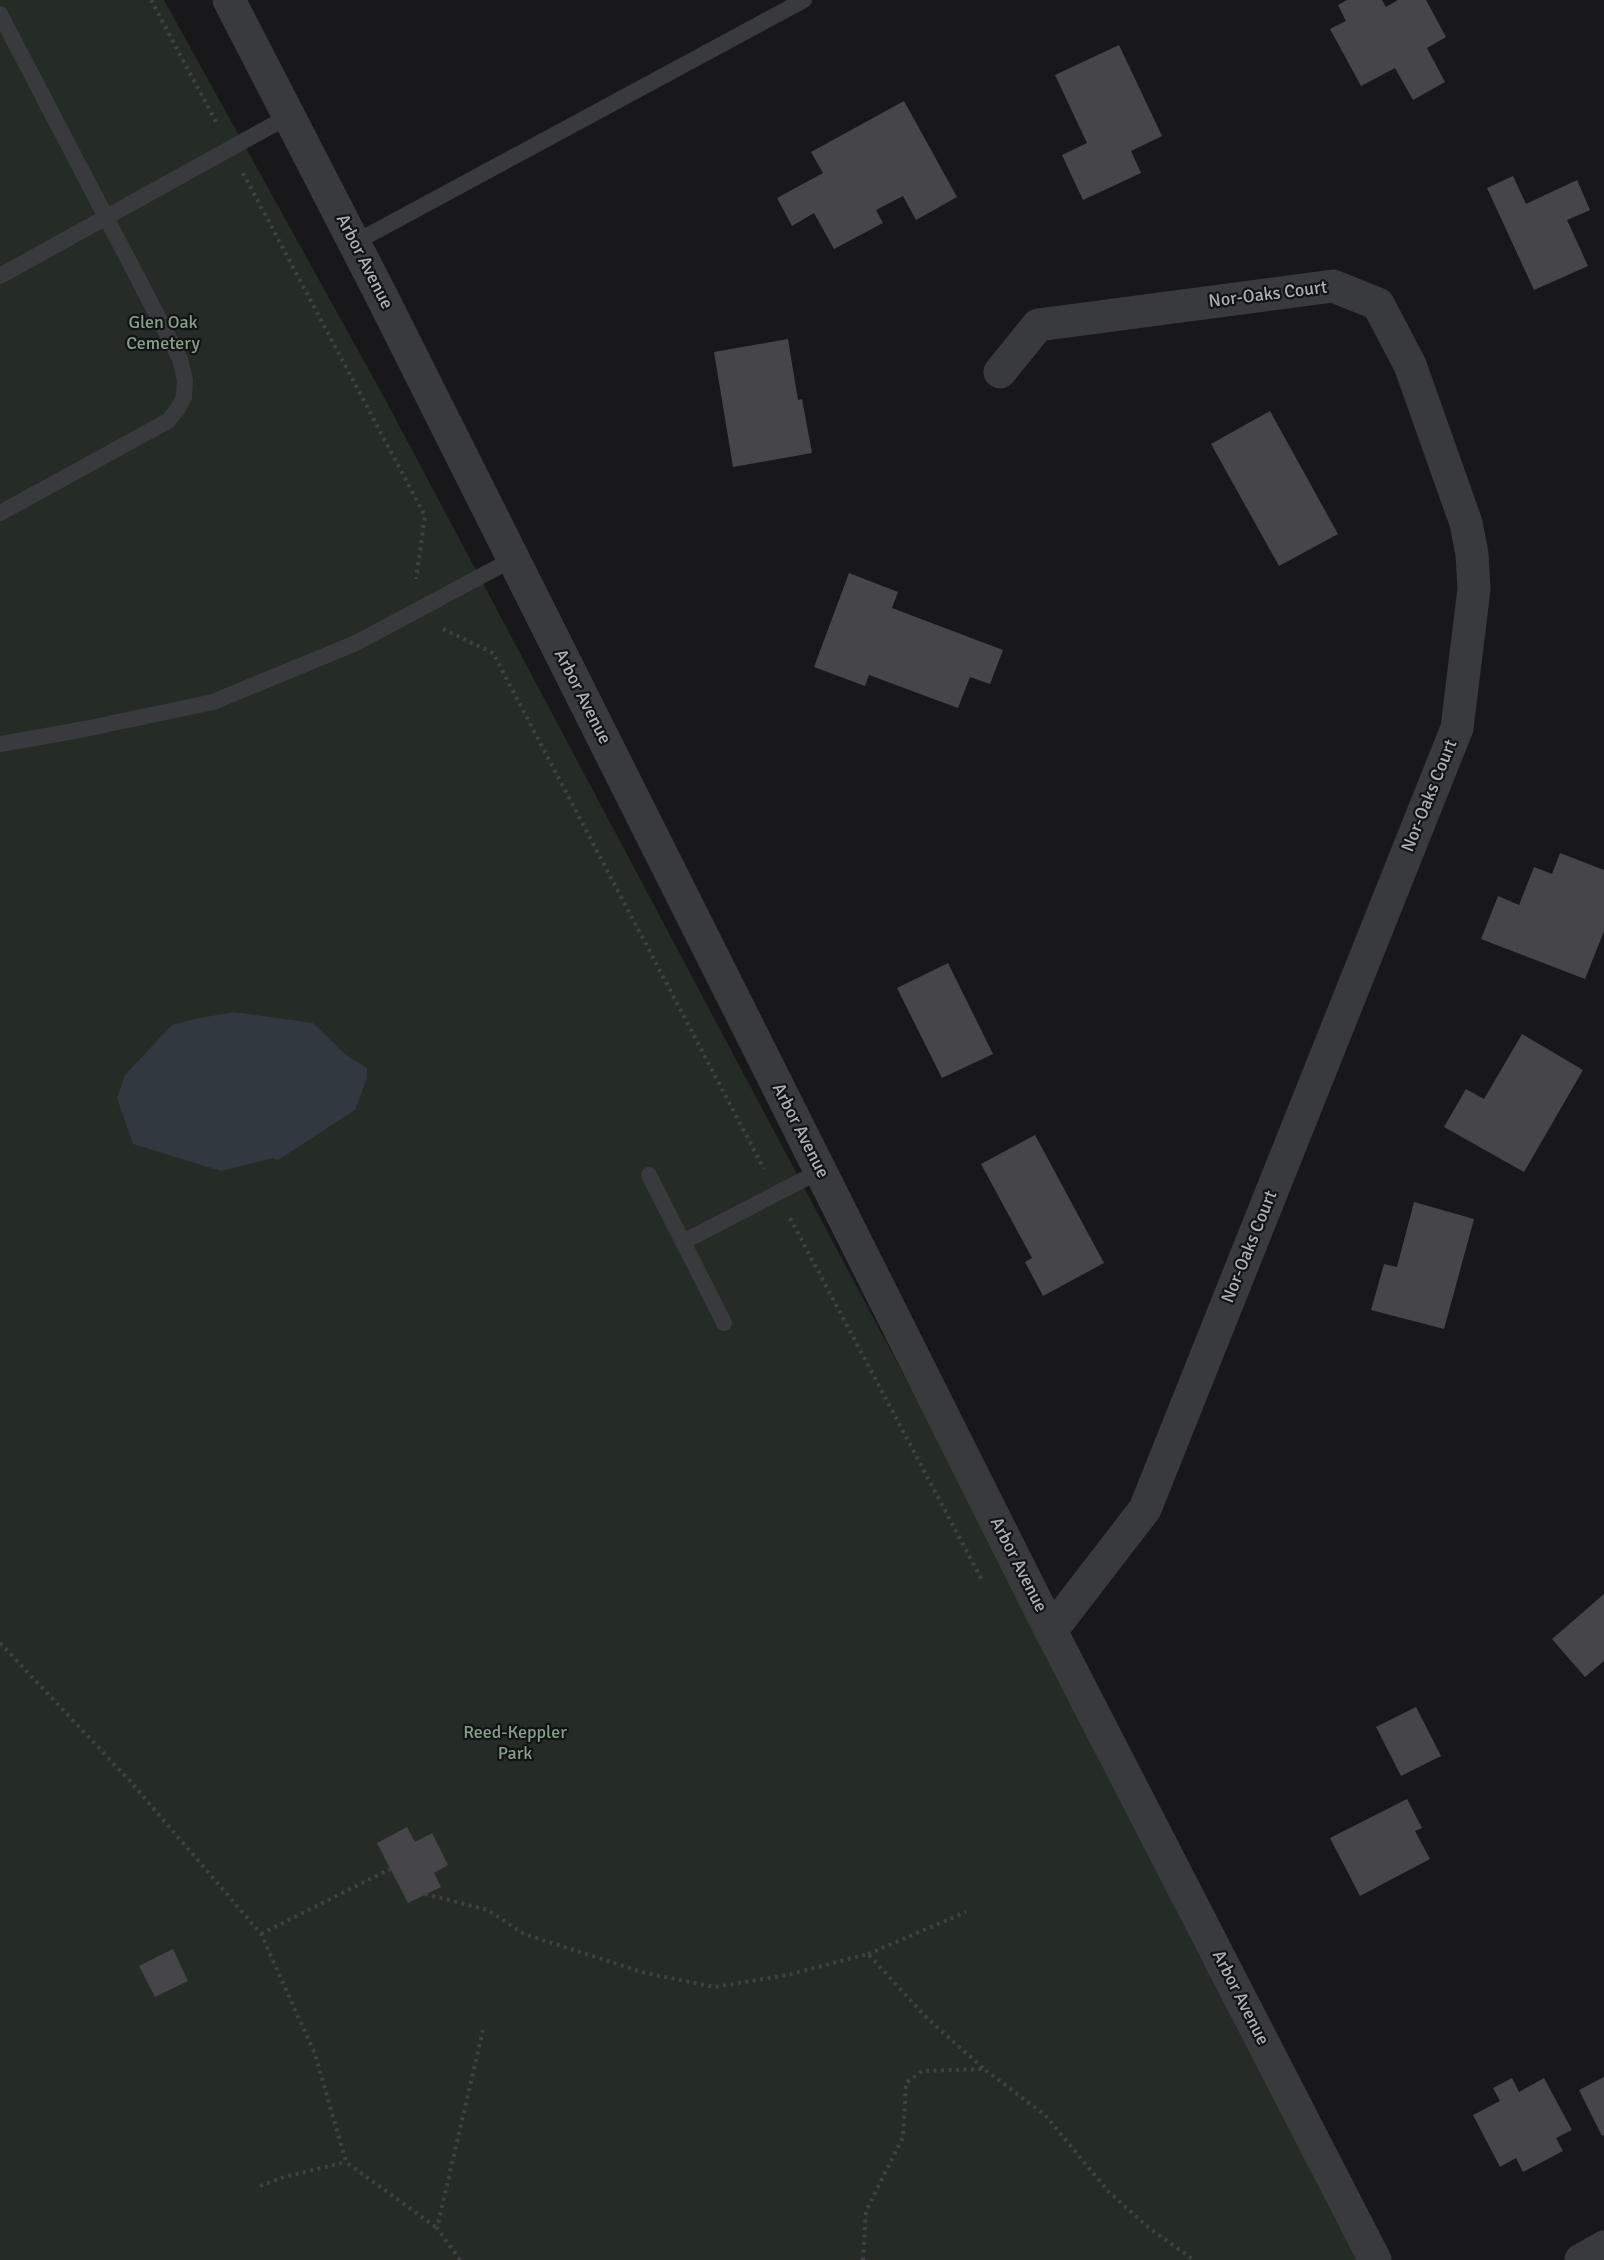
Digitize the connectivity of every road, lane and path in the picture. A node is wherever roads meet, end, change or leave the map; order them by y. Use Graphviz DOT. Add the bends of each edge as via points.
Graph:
graph roads {
  1 [pos="151,0"];
  2 [pos="229,0"];
  3 [pos="804,0"];
  4 [pos="0,14"];
  5 [pos="6,42"];
  6 [pos="289,116"];
  7 [pos="230,149"];
  8 [pos="106,218"];
  9 [pos="354,243"];
  10 [pos="0,276"];
  11 [pos="1000,372"];
  12 [pos="0,513"];
  13 [pos="513,560"];
  14 [pos="411,614"];
  15 [pos="0,744"];
  16 [pos="820,1171"];
  17 [pos="649,1175"];
  18 [pos="778,1194"];
  19 [pos="683,1242"];
  20 [pos="724,1323"];
  21 [pos="984,1584"];
  22 [pos="1051,1631"];
  23 [pos="0,1643"];
  24 [pos="390,1869"];
  25 [pos="425,1894"];
  26 [pos="966,1912"];
  27 [pos="261,1934"];
  28 [pos="868,1954"];
  29 [pos="483,2030"];
  30 [pos="984,2069"];
  31 [pos="346,2162"];
  32 [pos="260,2186"];
  33 [pos="436,2228"];
  34 [pos="1604,2247"];
  35 [pos="460,2260"];
  36 [pos="863,2260"];
  37 [pos="1194,2260"];
  38 [pos="1375,2260"];
  39 [pos="1581,2260"];
  1 -- 7 [label="path"];
  2 -- 6 [label="street, Arbor Avenue"];
  3 -- 9 [label="lane"];
  4 -- 5 [label="lane"];
  5 -- 8 [label="lane"];
  6 -- 7 [label="lane"];
  6 -- 9 [label="street, Arbor Avenue"];
  7 -- 8 [label="lane"];
  7 -- 14 [label="path" via="425,516"];
  8 -- 10 [label="lane"];
  8 -- 12 [label="lane" via="180,359 184,397 168,421"];
  9 -- 13 [label="street, Arbor Avenue"];
  11 -- 22 [label="street, Nor-Oaks Court" via="1038,326 1333,286 1378,304 1410,365 1466,523 1474,589 1457,728 1145,1509"];
  13 -- 14 [label="lane"];
  13 -- 16 [label="street, Arbor Avenue"];
  14 -- 15 [label="lane" via="356,643 213,702"];
  14 -- 18 [label="path" via="493,654"];
  16 -- 18 [label="lane"];
  16 -- 22 [label="street, Arbor Avenue"];
  17 -- 19 [label="lane"];
  18 -- 19 [label="lane"];
  18 -- 21 [label="path"];
  19 -- 20 [label="lane"];
  22 -- 38 [label="street, Arbor Avenue"];
  23 -- 27 [label="path" via="130,1781"];
  24 -- 27 [label="path"];
  25 -- 28 [label="path" via="488,1910 524,1934 645,1973 714,1988 787,1975"];
  26 -- 28 [label="path"];
  27 -- 31 [label="path" via="315,2054"];
  28 -- 30 [label="path" via="925,2016"];
  29 -- 33 [label="path"];
  30 -- 36 [label="path" via="922,2071 906,2083 903,2137 866,2211"];
  30 -- 37 [label="path" via="1045,2115 1108,2191 1149,2228"];
  31 -- 32 [label="path"];
  31 -- 33 [label="path"];
  33 -- 35 [label="path"];
  34 -- 39 [label="street"];
}
